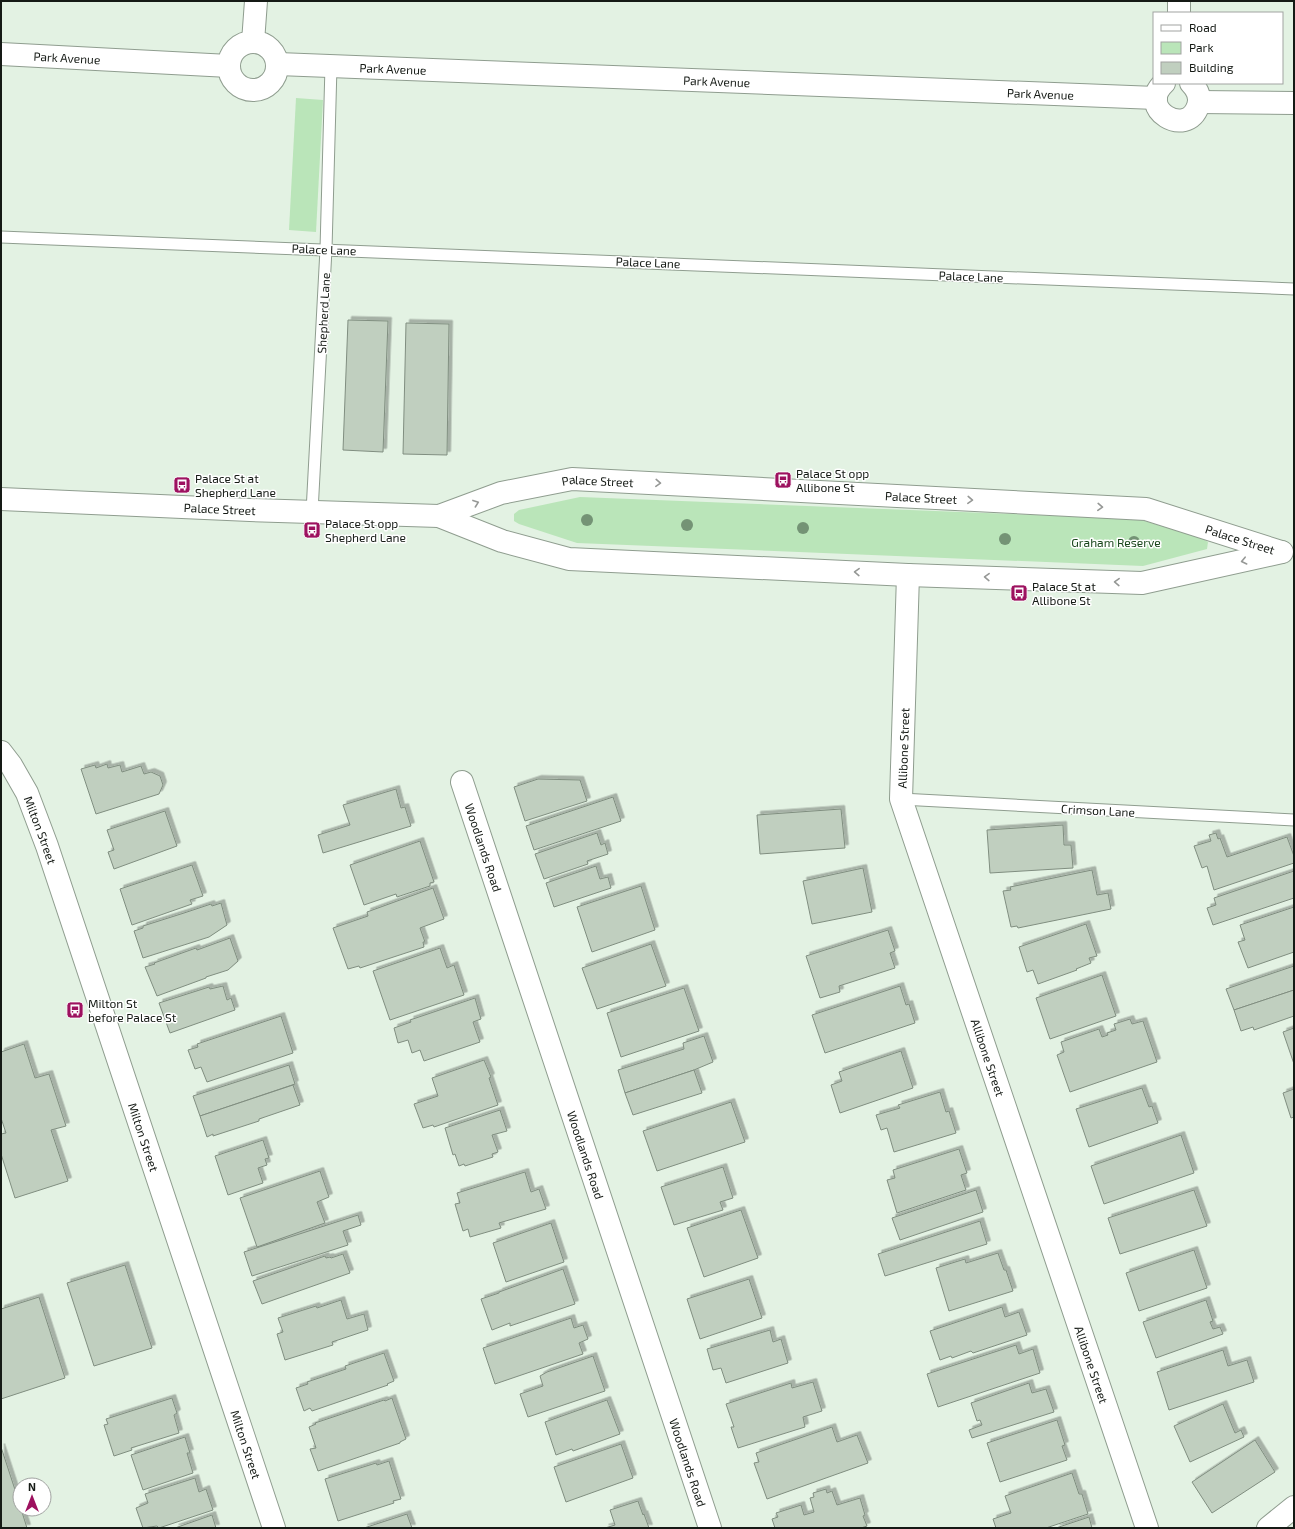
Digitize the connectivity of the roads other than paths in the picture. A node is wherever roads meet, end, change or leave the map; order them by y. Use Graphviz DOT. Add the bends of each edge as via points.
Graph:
graph roads {
  1 [pos="256,1"];
  2 [pos="1180,1"];
  3 [pos="1179,12"];
  4 [pos="253,42"];
  5 [pos="1,54"];
  6 [pos="278,64"];
  7 [pos="229,66"];
  8 [pos="331,66"];
  9 [pos="1160,90"];
  10 [pos="1195,92"];
  11 [pos="1294,103"];
  12 [pos="1,237"];
  13 [pos="326,249"];
  14 [pos="1294,289"];
  15 [pos="1,499"];
  16 [pos="312,512"];
  17 [pos="439,516"];
  18 [pos="1288,552"];
  19 [pos="908,575"];
  20 [pos="1,752"];
  21 [pos="462,782"];
  22 [pos="902,799"];
  23 [pos="1294,820"];
  24 [pos="1294,1507"];
  25 [pos="274,1528"];
  26 [pos="710,1528"];
  27 [pos="1147,1528"];
  28 [pos="1268,1528"];
  1 -- 4 [label="street"];
  2 -- 3 [label="street"];
  4 -- 6 [label="street" via="262,43 270,48"];
  4 -- 7 [label="street" via="244,43 236,50 230,58"];
  5 -- 7 [label="street, Park Avenue"];
  6 -- 7 [label="street" via="272,82 258,89 246,89 238,85"];
  6 -- 8 [label="street, Park Avenue"];
  8 -- 9 [label="street, Park Avenue"];
  8 -- 13 [label="lane, Shepherd Lane"];
  9 -- 10 [label="street" via="1157,105 1160,112 1175,121 1181,121 1194,113"];
  10 -- 11 [label="street"];
  12 -- 13 [label="lane, Palace Lane"];
  13 -- 14 [label="lane, Palace Lane"];
  13 -- 16 [label="lane, Shepherd Lane"];
  15 -- 16 [label="street, Palace Street"];
  16 -- 17 [label="street, Palace Street"];
  17 -- 18 [label="street, Palace Street, one-way" via="501,493 572,479 1146,509"];
  19 -- 17 [label="street, Palace Street, one-way" via="569,559 502,541"];
  18 -- 19 [label="street, Palace Street, one-way" via="1142,583"];
  19 -- 22 [label="street, Allibone Street"];
  20 -- 25 [label="street, Milton Street" via="27,792 47,846"];
  21 -- 26 [label="street, Woodlands Road"];
  22 -- 23 [label="lane, Crimson Lane"];
  22 -- 27 [label="street, Allibone Street"];
  24 -- 28 [label="street"];
}
